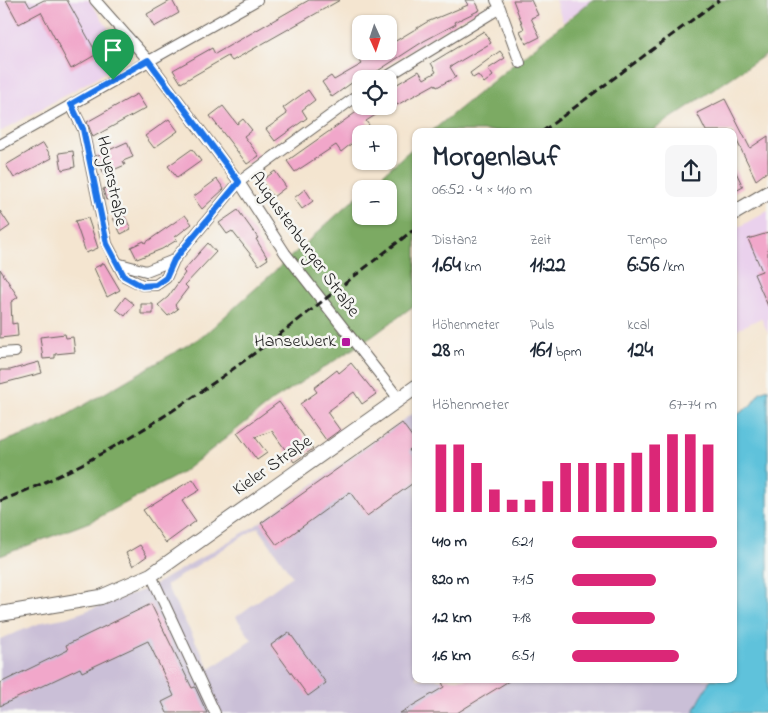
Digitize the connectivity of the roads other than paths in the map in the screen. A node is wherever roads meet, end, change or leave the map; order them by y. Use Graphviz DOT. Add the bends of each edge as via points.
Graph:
graph roads {
  1 [pos="95,0"];
  2 [pos="257,0"];
  3 [pos="498,4"];
  4 [pos="148,60"];
  5 [pos="520,63"];
  6 [pos="397,70"];
  7 [pos="352,100"];
  8 [pos="71,104"];
  9 [pos="0,145"];
  10 [pos="239,182"];
  11 [pos="768,193"];
  12 [pos="737,211"];
  13 [pos="174,260"];
  14 [pos="120,264"];
  15 [pos="15,352"];
  16 [pos="0,353"];
  17 [pos="412,391"];
  18 [pos="399,399"];
  19 [pos="151,575"];
  20 [pos="0,614"];
  21 [pos="215,713"];
  1 -- 4 [label="street, Augustenburger Straße"];
  2 -- 4 [label="street"];
  3 -- 5 [label="street"];
  3 -- 6 [label="street"];
  4 -- 8 [label="street"];
  4 -- 10 [label="street, Augustenburger Straße"];
  7 -- 10 [label="street, Hoyerstraße"];
  8 -- 9 [label="street"];
  8 -- 14 [label="street, Hoyerstraße" via="83,129 107,244"];
  10 -- 13 [label="street, Hoyerstraße"];
  10 -- 18 [label="street, Augustenburger Straße" via="285,253"];
  11 -- 12 [label="main road"];
  13 -- 14 [label="street, Hoyerstraße" via="146,271"];
  13 -- 14 [label="street, Hoyerstraße" via="166,278 156,285 142,286 124,276"];
  15 -- 16 [label="street"];
  17 -- 18 [label="main road, Kieler Straße"];
  18 -- 19 [label="main road, Kieler Straße"];
  19 -- 20 [label="main road, Kieler Straße" via="101,596"];
  19 -- 21 [label="street"];
}
